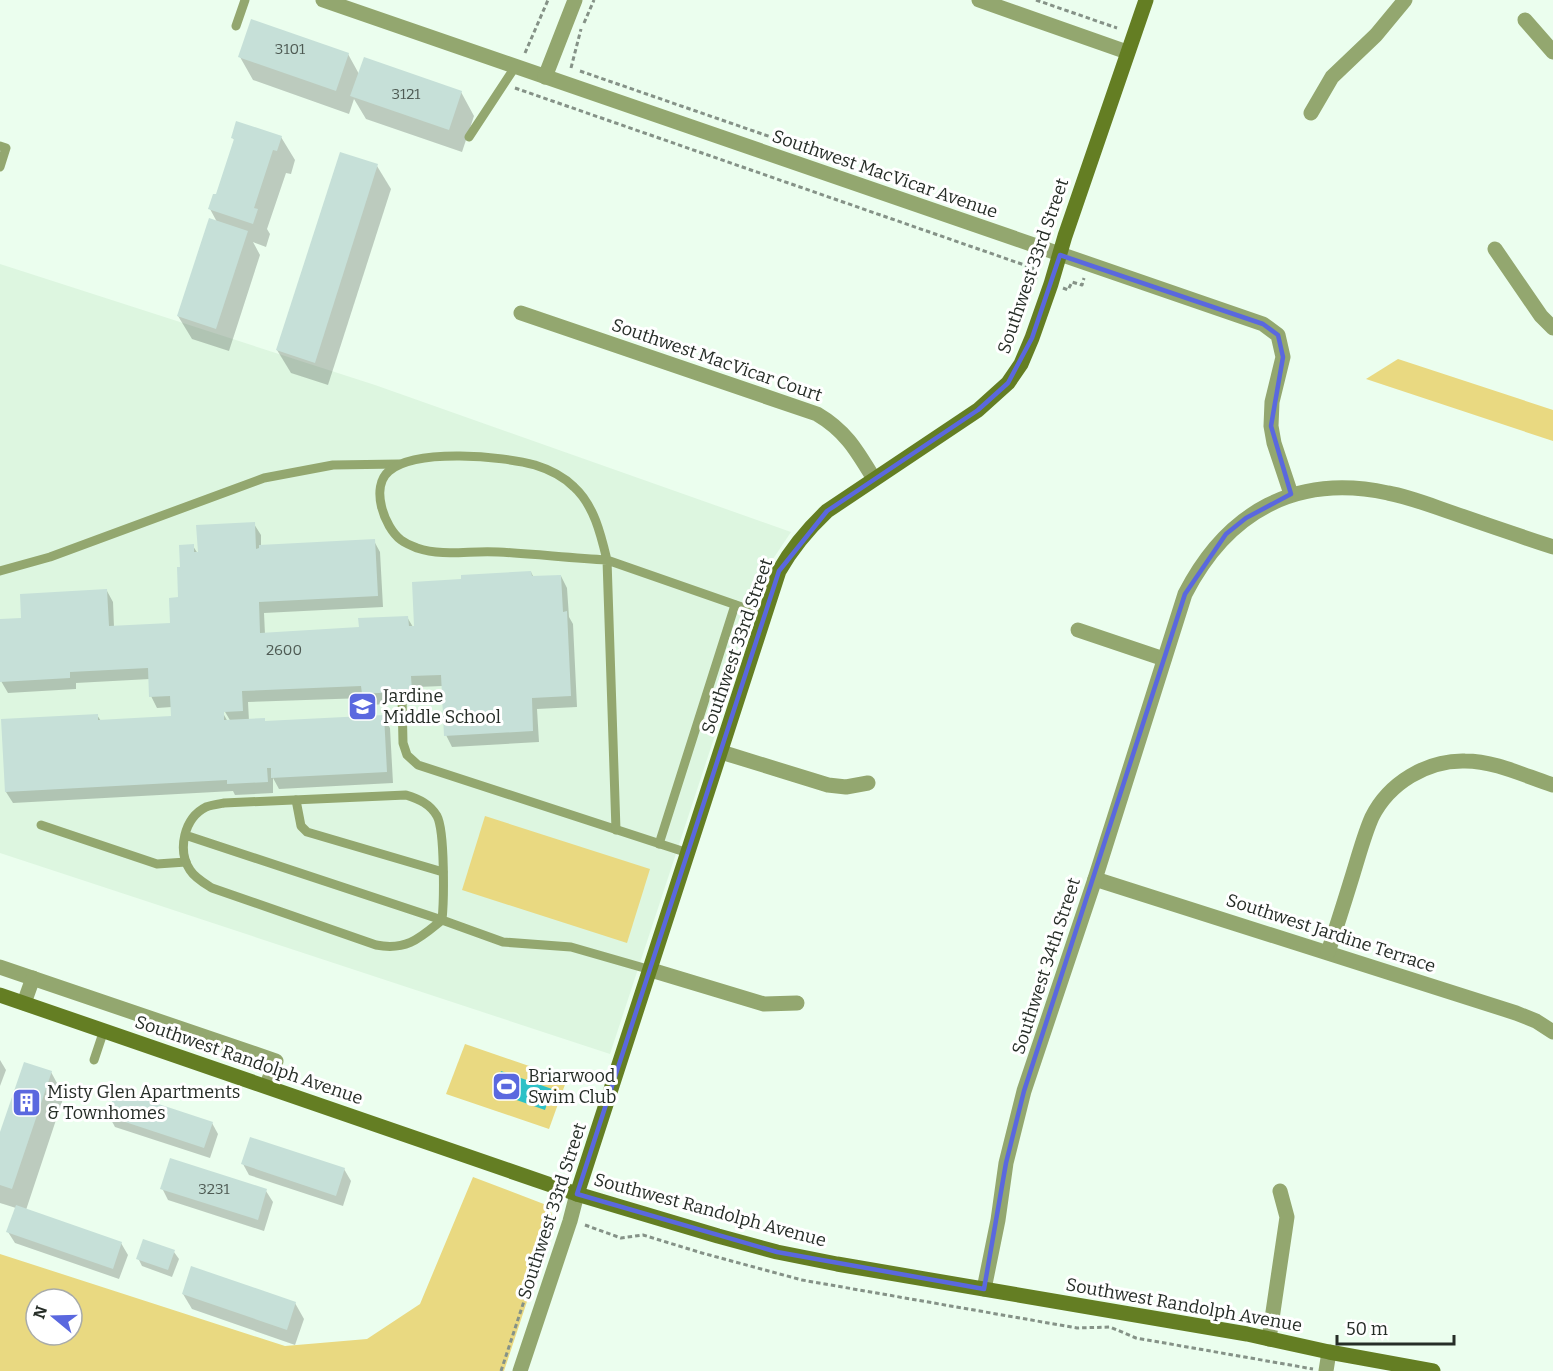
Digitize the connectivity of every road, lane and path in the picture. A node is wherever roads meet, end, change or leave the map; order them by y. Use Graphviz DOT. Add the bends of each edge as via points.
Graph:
graph roads {
  1 [pos="245,0"];
  2 [pos="323,0"];
  3 [pos="574,0"];
  4 [pos="594,0"];
  5 [pos="979,0"];
  6 [pos="1036,0"];
  7 [pos="1146,0"];
  8 [pos="1404,0"];
  9 [pos="342,3"];
  10 [pos="1525,21"];
  11 [pos="236,26"];
  12 [pos="1117,28"];
  13 [pos="1127,52"];
  14 [pos="1553,52"];
  15 [pos="515,67"];
  16 [pos="545,77"];
  17 [pos="1311,112"];
  18 [pos="469,137"];
  19 [pos="0,146"];
  20 [pos="851,164"];
  21 [pos="0,167"];
  22 [pos="1495,249"];
  23 [pos="1060,255"];
  24 [pos="521,313"];
  25 [pos="1553,328"];
  26 [pos="399,465"];
  27 [pos="874,479"];
  28 [pos="1291,494"];
  29 [pos="1553,547"];
  30 [pos="607,560"];
  31 [pos="0,571"];
  32 [pos="735,604"];
  33 [pos="765,615"];
  34 [pos="1078,630"];
  35 [pos="1164,659"];
  36 [pos="402,697"];
  37 [pos="721,752"];
  38 [pos="868,783"];
  39 [pos="1553,785"];
  40 [pos="296,800"];
  41 [pos="41,825"];
  42 [pos="616,830"];
  43 [pos="185,835"];
  44 [pos="659,844"];
  45 [pos="688,853"];
  46 [pos="186,862"];
  47 [pos="442,872"];
  48 [pos="1095,879"];
  49 [pos="442,920"];
  50 [pos="1328,952"];
  51 [pos="0,967"];
  52 [pos="651,970"];
  53 [pos="33,978"];
  54 [pos="0,995"];
  55 [pos="24,1003"];
  56 [pos="797,1003"];
  57 [pos="104,1029"];
  58 [pos="1553,1032"];
  59 [pos="94,1060"];
  60 [pos="267,1085"];
  61 [pos="1280,1191"];
  62 [pos="577,1194"];
  63 [pos="570,1221"];
  64 [pos="984,1289"];
  65 [pos="1269,1340"];
  66 [pos="1329,1352"];
  67 [pos="501,1371"];
  68 [pos="520,1371"];
  69 [pos="1326,1371"];
  70 [pos="1433,1371"];
  1 -- 11 [label="lane"];
  2 -- 9 [label="street, Southwest MacVicar Avenue"];
  3 -- 16 [label="street"];
  4 -- 20 [label="path" via="570,68"];
  5 -- 13 [label="street"];
  6 -- 12 [label="path"];
  7 -- 13 [label="street, Southwest 33rd Street"];
  8 -- 17 [label="street" via="1376,35 1332,77"];
  9 -- 15 [label="street, Southwest MacVicar Avenue"];
  10 -- 14 [label="street"];
  13 -- 23 [label="street, Southwest 33rd Street"];
  15 -- 16 [label="street, Southwest MacVicar Avenue"];
  15 -- 18 [label="lane"];
  16 -- 23 [label="street, Southwest MacVicar Avenue"];
  19 -- 21 [label="lane" via="6,148"];
  22 -- 25 [label="street"];
  23 -- 27 [label="street, Southwest 33rd Street" via="1032,338 1008,383 978,410"];
  23 -- 28 [label="street, Southwest MacVicar Avenue" via="1263,324 1278,335 1283,357 1272,402 1271,426"];
  24 -- 27 [label="street, Southwest MacVicar Court" via="817,414 847,436"];
  26 -- 30 [label="lane" via="452,456 537,465 575,487 588,504"];
  26 -- 30 [label="lane" via="380,483 384,517 399,539 418,548 442,554 495,552"];
  26 -- 31 [label="lane" via="333,465 264,478 50,557"];
  27 -- 33 [label="street, Southwest 33rd Street" via="827,511 792,549 779,572"];
  28 -- 29 [label="street" via="1346,488 1388,493"];
  28 -- 35 [label="street, Southwest 34th Street" via="1246,518 1209,554 1185,594"];
  30 -- 32 [label="lane"];
  30 -- 42 [label="lane"];
  32 -- 33 [label="lane"];
  32 -- 44 [label="lane"];
  33 -- 37 [label="street, Southwest 33rd Street"];
  34 -- 35 [label="street"];
  35 -- 48 [label="street, Southwest 34th Street"];
  36 -- 42 [label="lane" via="403,743 407,755 418,765"];
  37 -- 38 [label="street" via="828,785"];
  37 -- 45 [label="street, Southwest 33rd Street"];
  39 -- 50 [label="street" via="1487,763 1466,761 1436,765 1404,780 1378,807 1368,827"];
  40 -- 43 [label="lane" via="207,807 193,816"];
  40 -- 47 [label="lane" via="301,826 307,832"];
  40 -- 47 [label="lane" via="406,795 418,799 438,817"];
  41 -- 46 [label="lane" via="157,864"];
  42 -- 44 [label="lane"];
  43 -- 46 [label="lane"];
  43 -- 49 [label="lane"];
  44 -- 45 [label="lane"];
  45 -- 52 [label="street, Southwest 33rd Street"];
  46 -- 49 [label="lane" via="190,871 213,888 376,945 400,946 417,941"];
  47 -- 49 [label="lane"];
  48 -- 50 [label="street, Southwest Jardine Terrace"];
  48 -- 64 [label="street, Southwest 34th Street" via="1010,1141"];
  49 -- 52 [label="lane" via="503,942 572,947"];
  50 -- 58 [label="street, Southwest Jardine Terrace" via="1516,1013"];
  51 -- 53 [label="street"];
  52 -- 56 [label="street" via="764,1004"];
  52 -- 62 [label="street, Southwest 33rd Street"];
  53 -- 55 [label="street"];
  53 -- 60 [label="street" via="276,1061"];
  54 -- 55 [label="street, Southwest Randolph Avenue"];
  55 -- 57 [label="street, Southwest Randolph Avenue"];
  57 -- 59 [label="lane"];
  57 -- 60 [label="street, Southwest Randolph Avenue"];
  60 -- 62 [label="street, Southwest Randolph Avenue"];
  61 -- 65 [label="street" via="1287,1217"];
  62 -- 63 [label="street, Southwest 33rd Street"];
  62 -- 64 [label="street, Southwest Randolph Avenue" via="777,1252"];
  63 -- 67 [label="path" via="552,1216"];
  63 -- 68 [label="street, Southwest 33rd Street"];
  63 -- 69 [label="path" via="621,1238 644,1234 802,1280 1077,1328 1110,1328 1136,1338"];
  64 -- 65 [label="street, Southwest Randolph Avenue"];
  65 -- 66 [label="street, Southwest Randolph Avenue"];
  66 -- 69 [label="street"];
  66 -- 70 [label="street, Southwest Randolph Avenue"];
}
